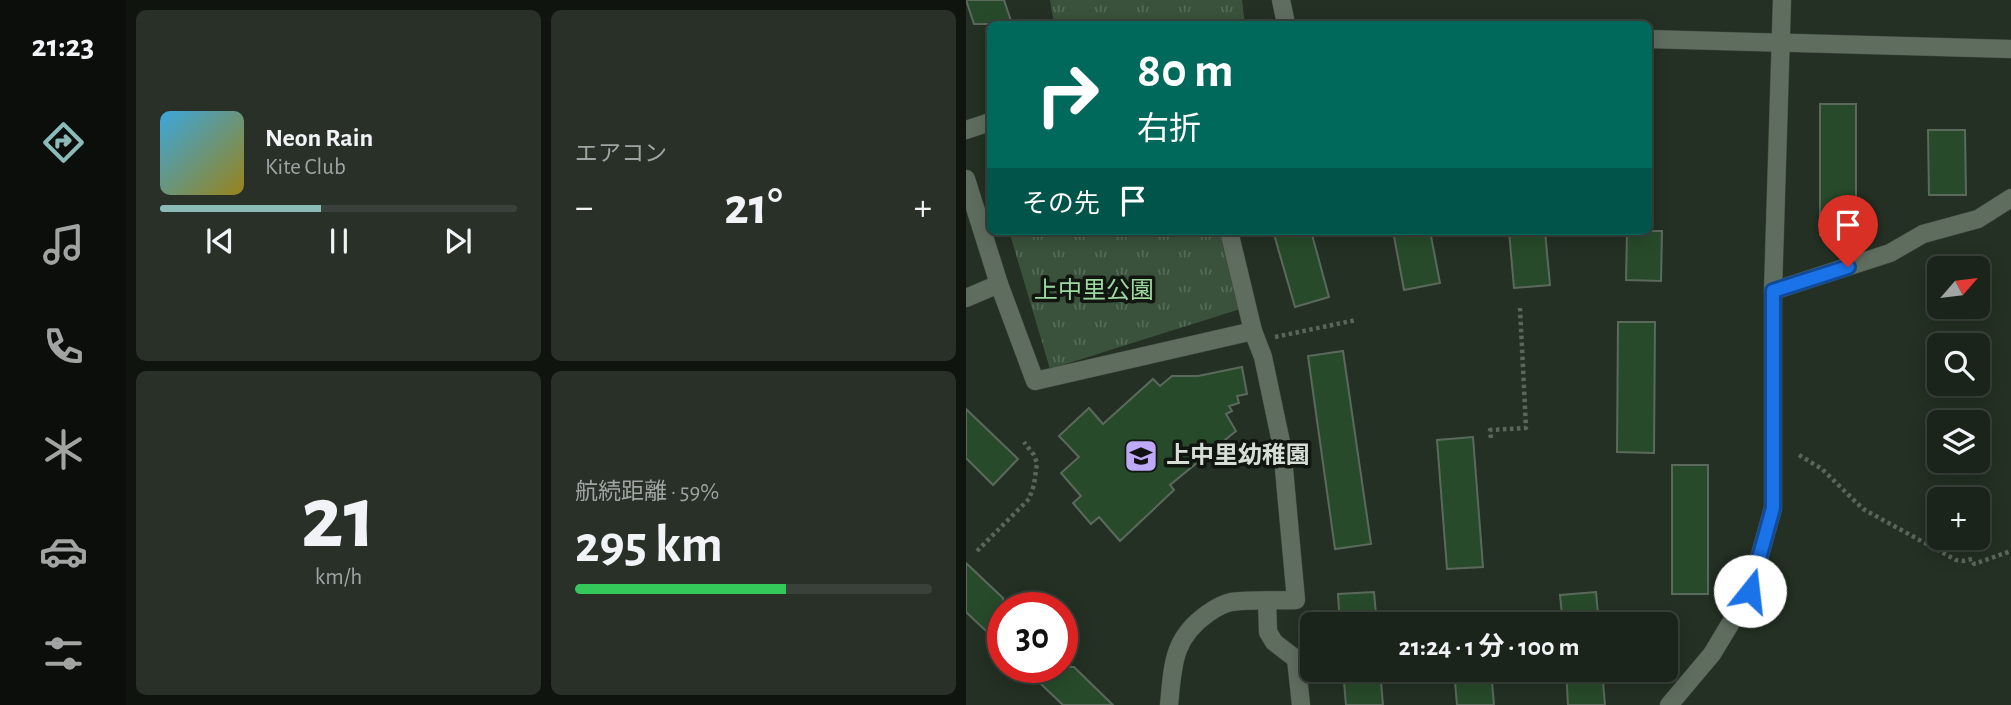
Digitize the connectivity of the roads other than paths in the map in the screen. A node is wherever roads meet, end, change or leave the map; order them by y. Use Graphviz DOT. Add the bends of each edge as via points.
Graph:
graph roads {
  1 [pos="1280,0"];
  2 [pos="1782,0"];
  3 [pos="1285,21"];
  4 [pos="1652,39"];
  5 [pos="1781,42"];
  6 [pos="2011,49"];
  7 [pos="987,123"];
  8 [pos="966,130"];
  9 [pos="966,179"];
  10 [pos="2011,198"];
  11 [pos="1230,235"];
  12 [pos="999,284"];
  13 [pos="1773,291"];
  14 [pos="966,298"];
  15 [pos="1255,336"];
  16 [pos="1267,601"];
  17 [pos="1170,705"];
  18 [pos="1301,705"];
  19 [pos="1670,705"];
  1 -- 3 [label="street"];
  2 -- 5 [label="street"];
  4 -- 5 [label="street"];
  5 -- 6 [label="street"];
  5 -- 13 [label="street"];
  7 -- 8 [label="street"];
  9 -- 12 [label="street"];
  10 -- 13 [label="street" via="1978,219 1923,234 1890,253"];
  11 -- 15 [label="street"];
  12 -- 14 [label="street"];
  12 -- 15 [label="street" via="1035,381"];
  13 -- 19 [label="street" via="1773,508 1750,591 1712,654"];
  15 -- 16 [label="street" via="1282,447 1296,600"];
  16 -- 17 [label="street" via="1230,602 1199,620 1177,649"];
  16 -- 18 [label="street" via="1268,632 1296,659"];
}
